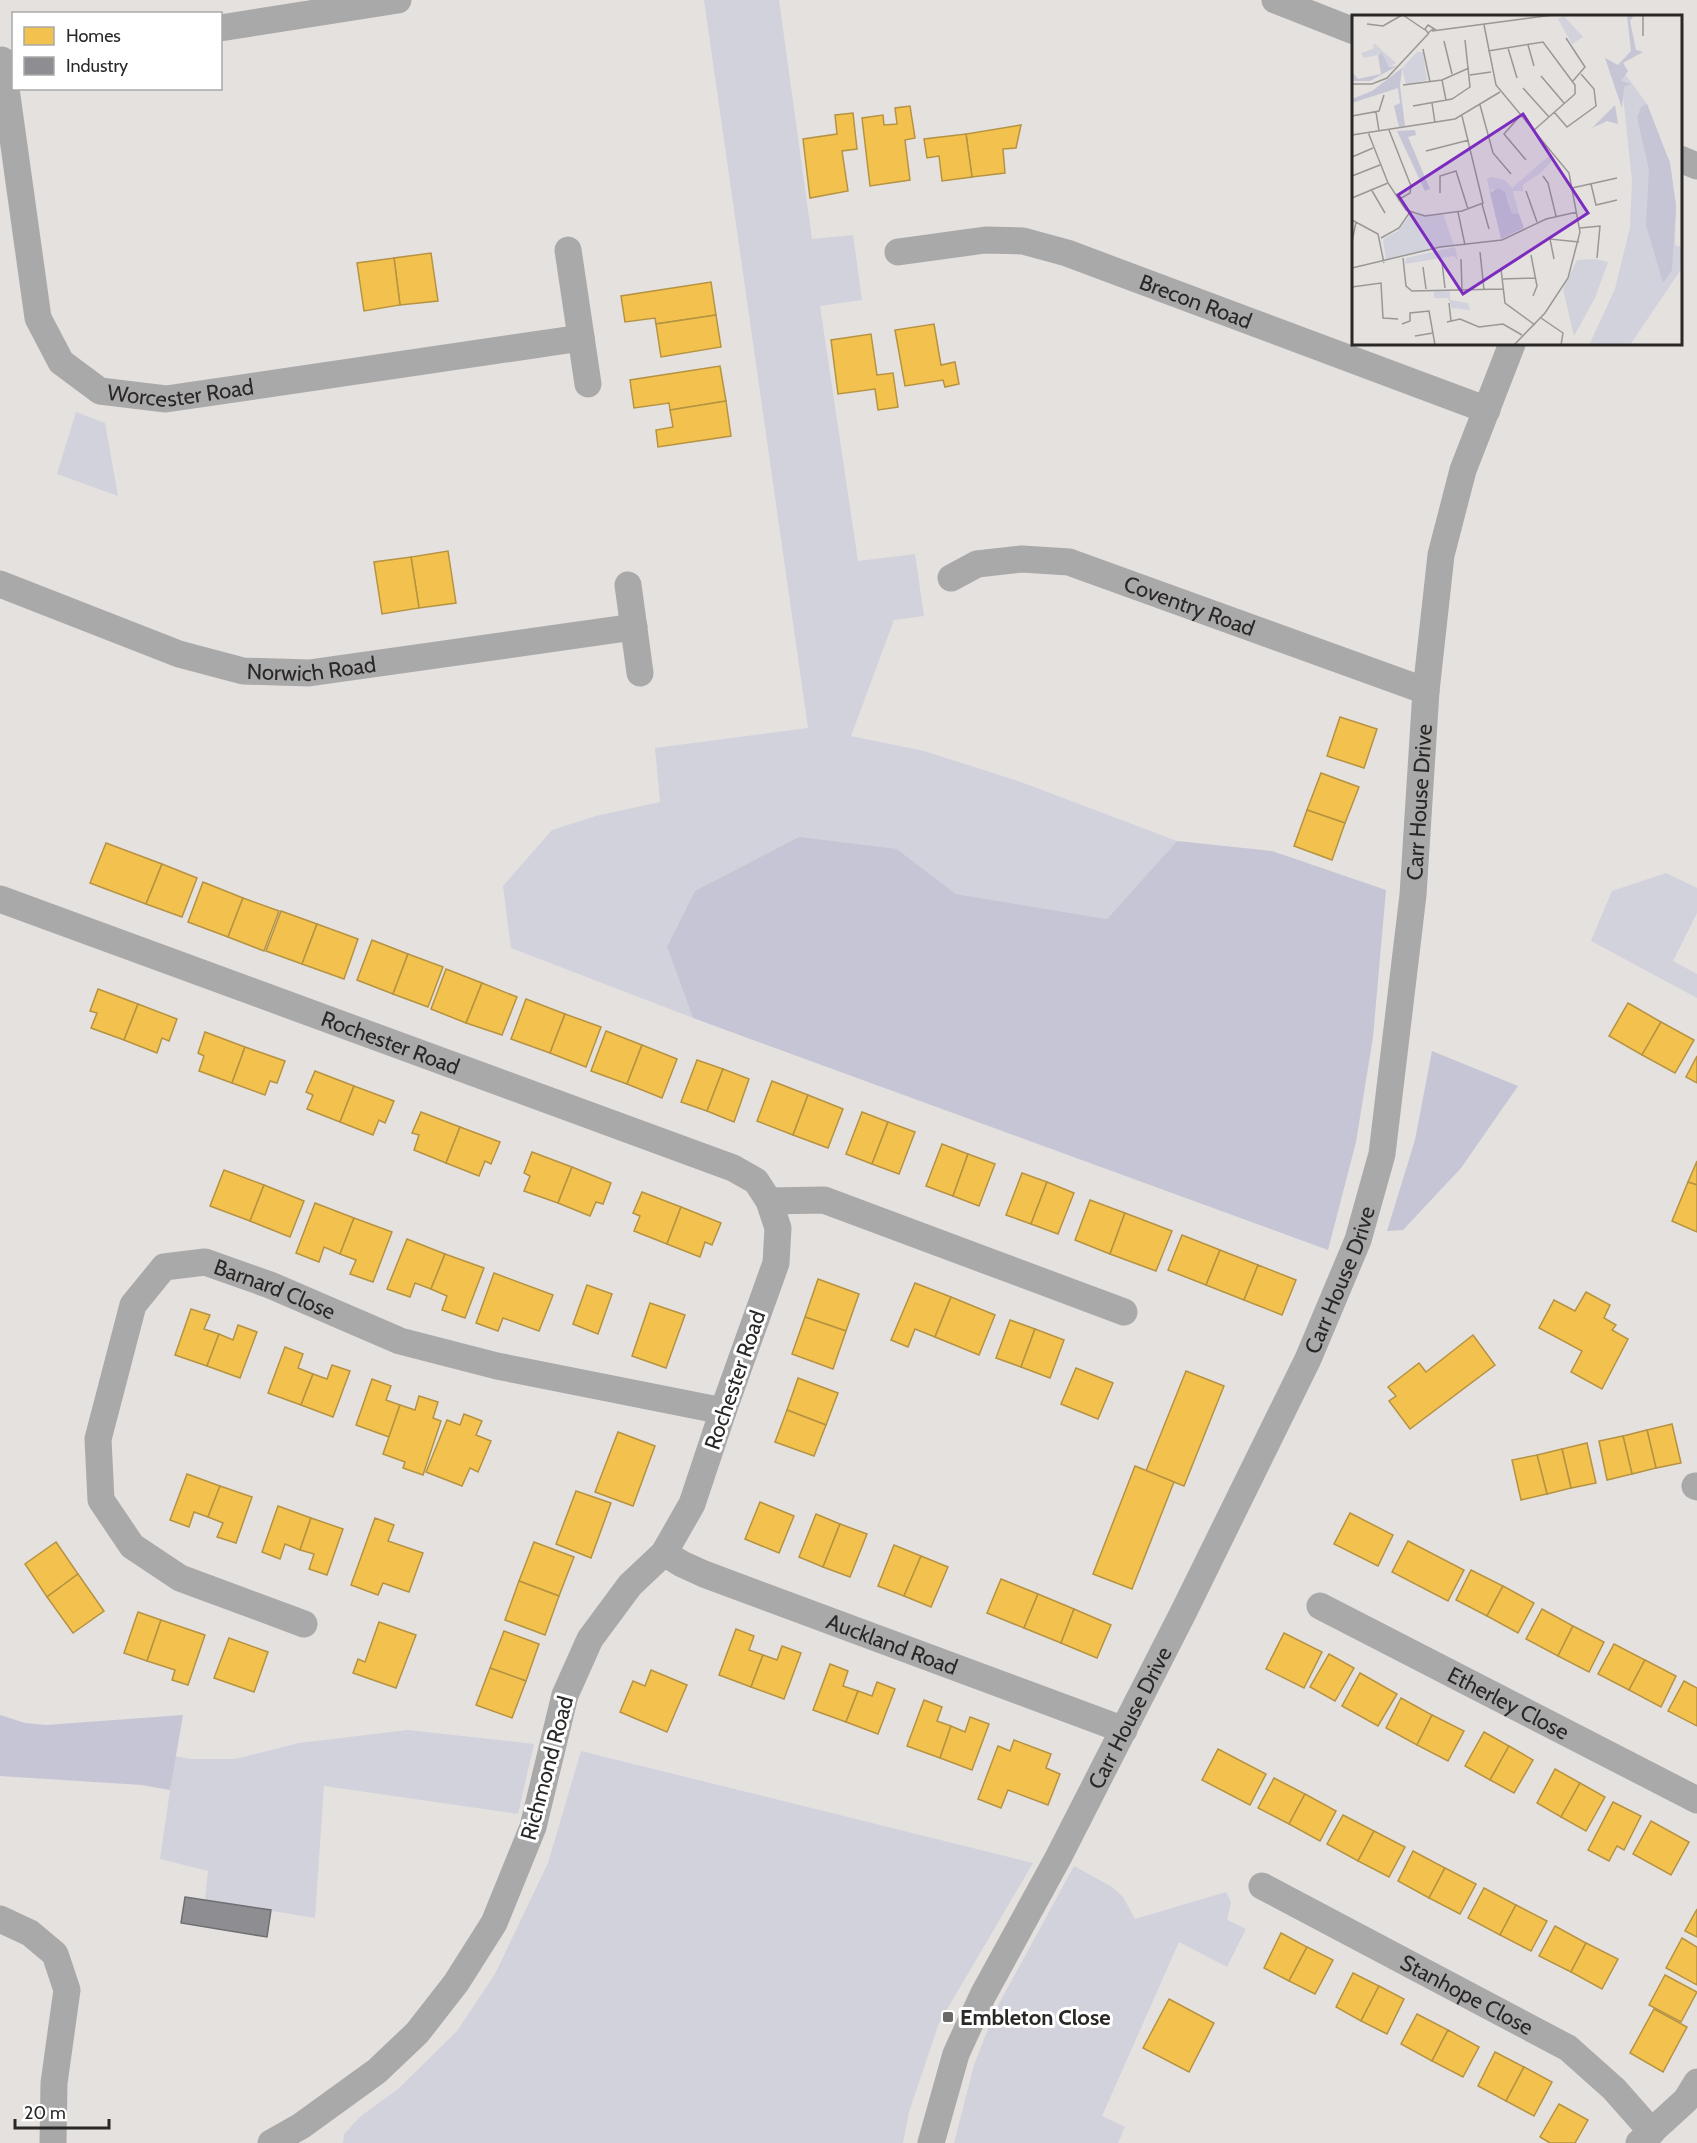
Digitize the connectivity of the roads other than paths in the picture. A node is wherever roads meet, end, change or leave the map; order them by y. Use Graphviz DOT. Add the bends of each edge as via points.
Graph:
graph roads {
  1 [pos="398,0"];
  2 [pos="1277,0"];
  3 [pos="281,9"];
  4 [pos="222,27"];
  5 [pos="1352,31"];
  6 [pos="5,59"];
  7 [pos="1682,160"];
  8 [pos="1697,166"];
  9 [pos="568,250"];
  10 [pos="898,252"];
  11 [pos="581,338"];
  12 [pos="1512,345"];
  13 [pos="588,384"];
  14 [pos="1487,410"];
  15 [pos="951,578"];
  16 [pos="0,584"];
  17 [pos="628,585"];
  18 [pos="634,627"];
  19 [pos="640,673"];
  20 [pos="1426,691"];
  21 [pos="0,899"];
  22 [pos="769,1201"];
  23 [pos="1124,1312"];
  24 [pos="723,1411"];
  25 [pos="664,1553"];
  26 [pos="1320,1606"];
  27 [pos="304,1624"];
  28 [pos="1124,1730"];
  29 [pos="1697,1800"];
  30 [pos="1262,1886"];
  31 [pos="0,1919"];
  32 [pos="1697,2082"];
  33 [pos="305,2135"];
  34 [pos="1646,2138"];
  35 [pos="53,2143"];
  36 [pos="271,2143"];
  37 [pos="931,2143"];
  1 -- 3 [label="street"];
  2 -- 5 [label="street"];
  3 -- 4 [label="street"];
  6 -- 11 [label="street, Worcester Road" via="38,318 61,362 100,391 166,399"];
  7 -- 8 [label="street"];
  9 -- 11 [label="street"];
  10 -- 14 [label="street, Brecon Road" via="985,240 1023,240"];
  11 -- 13 [label="street"];
  12 -- 14 [label="street, Carr House Drive"];
  14 -- 20 [label="street, Carr House Drive" via="1463,470 1441,555"];
  15 -- 20 [label="street, Coventry Road" via="977,564 1022,559 1069,562"];
  16 -- 18 [label="street, Norwich Road" via="179,654 243,670 309,673"];
  17 -- 18 [label="street"];
  18 -- 19 [label="street"];
  20 -- 28 [label="street, Carr House Drive" via="1413,895 1383,1142 1358,1240 1308,1359"];
  21 -- 22 [label="street, Rochester Road" via="733,1168 756,1181"];
  22 -- 23 [label="street" via="824,1200"];
  22 -- 24 [label="street, Rochester Road" via="778,1228 776,1263"];
  24 -- 25 [label="street, Rochester Road" via="693,1504"];
  24 -- 27 [label="street, Barnard Close" via="497,1366 400,1341 270,1285 205,1262 164,1267 133,1305 98,1439 101,1500 132,1546 180,1578"];
  25 -- 28 [label="street, Auckland Road" via="704,1574"];
  25 -- 33 [label="street, Richmond Road" via="630,1586 590,1639 565,1695 533,1827 494,1923 471,1961 417,2033"];
  26 -- 29 [label="street, Etherley Close"];
  28 -- 37 [label="street, Carr House Drive" via="982,1995 956,2054"];
  30 -- 34 [label="street, Stanhope Close" via="1568,2048 1614,2089"];
  31 -- 35 [label="street" via="30,1933 55,1954 67,1990 54,2083"];
  32 -- 34 [label="street" via="1686,2100"];
  33 -- 36 [label="street"];
}
